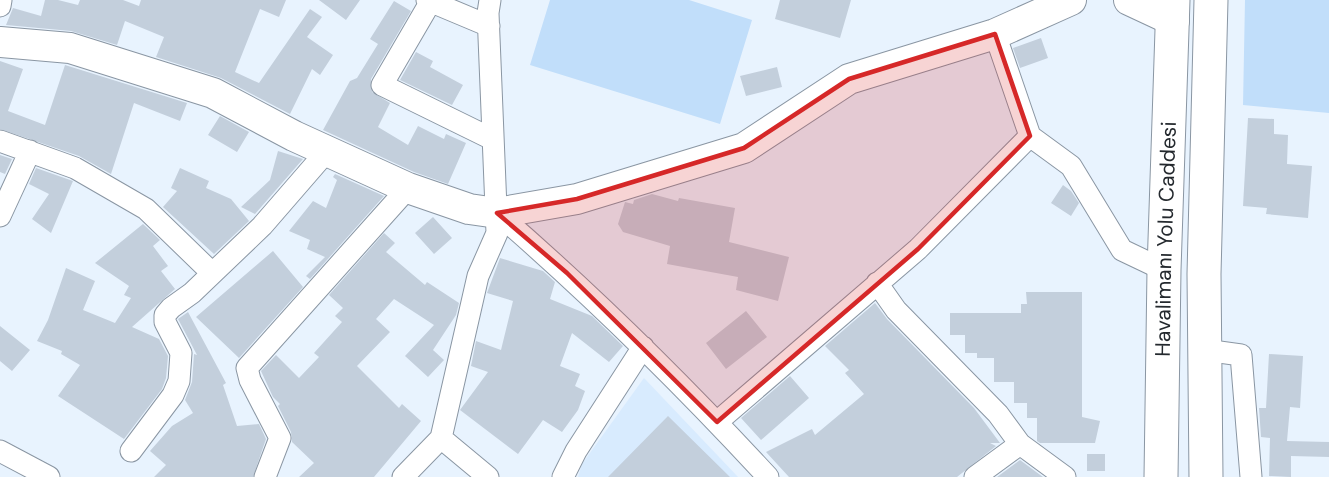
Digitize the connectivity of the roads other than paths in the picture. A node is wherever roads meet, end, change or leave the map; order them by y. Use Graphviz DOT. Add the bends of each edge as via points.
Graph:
graph roads {
  1 [pos="1,0"];
  2 [pos="490,0"];
  3 [pos="1071,0"];
  4 [pos="1129,0"];
  5 [pos="1211,0"];
  6 [pos="429,1"];
  7 [pos="0,6"];
  8 [pos="1173,10"];
  9 [pos="489,26"];
  10 [pos="995,34"];
  11 [pos="0,42"];
  12 [pos="1030,136"];
  13 [pos="492,139"];
  14 [pos="0,141"];
  15 [pos="327,151"];
  16 [pos="30,152"];
  17 [pos="408,188"];
  18 [pos="497,213"];
  19 [pos="0,216"];
  20 [pos="1164,270"];
  21 [pos="212,273"];
  22 [pos="877,283"];
  23 [pos="643,347"];
  24 [pos="1204,350"];
  25 [pos="717,422"];
  26 [pos="441,438"];
  27 [pos="1020,444"];
  28 [pos="0,451"];
  29 [pos="131,451"];
  30 [pos="49,477"];
  31 [pos="264,477"];
  32 [pos="403,477"];
  33 [pos="488,477"];
  34 [pos="562,477"];
  35 [pos="768,477"];
  36 [pos="975,477"];
  37 [pos="1065,477"];
  38 [pos="1161,477"];
  39 [pos="1206,477"];
  40 [pos="1251,477"];
  1 -- 7 [label="street"];
  2 -- 9 [label="street"];
  3 -- 10 [label="street"];
  4 -- 8 [label="street"];
  5 -- 24 [label="highway, Havalimanı Yolu Caddesi"];
  6 -- 9 [label="street"];
  6 -- 13 [label="street" via="382,85"];
  8 -- 20 [label="highway, Havalimanı Yolu Caddesi"];
  9 -- 13 [label="street"];
  10 -- 12 [label="street"];
  10 -- 18 [label="street" via="849,79 744,148 577,199"];
  11 -- 15 [label="street" via="70,48 213,93"];
  12 -- 20 [label="street" via="1071,166 1122,250"];
  12 -- 22 [label="street" via="918,249"];
  13 -- 18 [label="street"];
  14 -- 16 [label="street"];
  15 -- 17 [label="street"];
  15 -- 21 [label="street" via="262,226"];
  16 -- 19 [label="street"];
  16 -- 21 [label="street" via="75,168 146,209"];
  17 -- 18 [label="street" via="469,209"];
  17 -- 31 [label="street" via="247,368 280,438"];
  18 -- 23 [label="street" via="567,273"];
  18 -- 26 [label="street" via="497,233 478,276"];
  20 -- 38 [label="highway, Havalimanı Yolu Caddesi"];
  21 -- 29 [label="street" via="165,315 181,353 179,381"];
  22 -- 25 [label="street"];
  22 -- 27 [label="street" via="896,310 998,414"];
  23 -- 25 [label="street"];
  23 -- 34 [label="street"];
  24 -- 39 [label="highway, Havalimanı Yolu Caddesi"];
  24 -- 40 [label="street" via="1241,355"];
  25 -- 35 [label="street"];
  26 -- 32 [label="street"];
  26 -- 33 [label="street"];
  27 -- 36 [label="street"];
  27 -- 37 [label="street"];
  28 -- 30 [label="street"];
}
